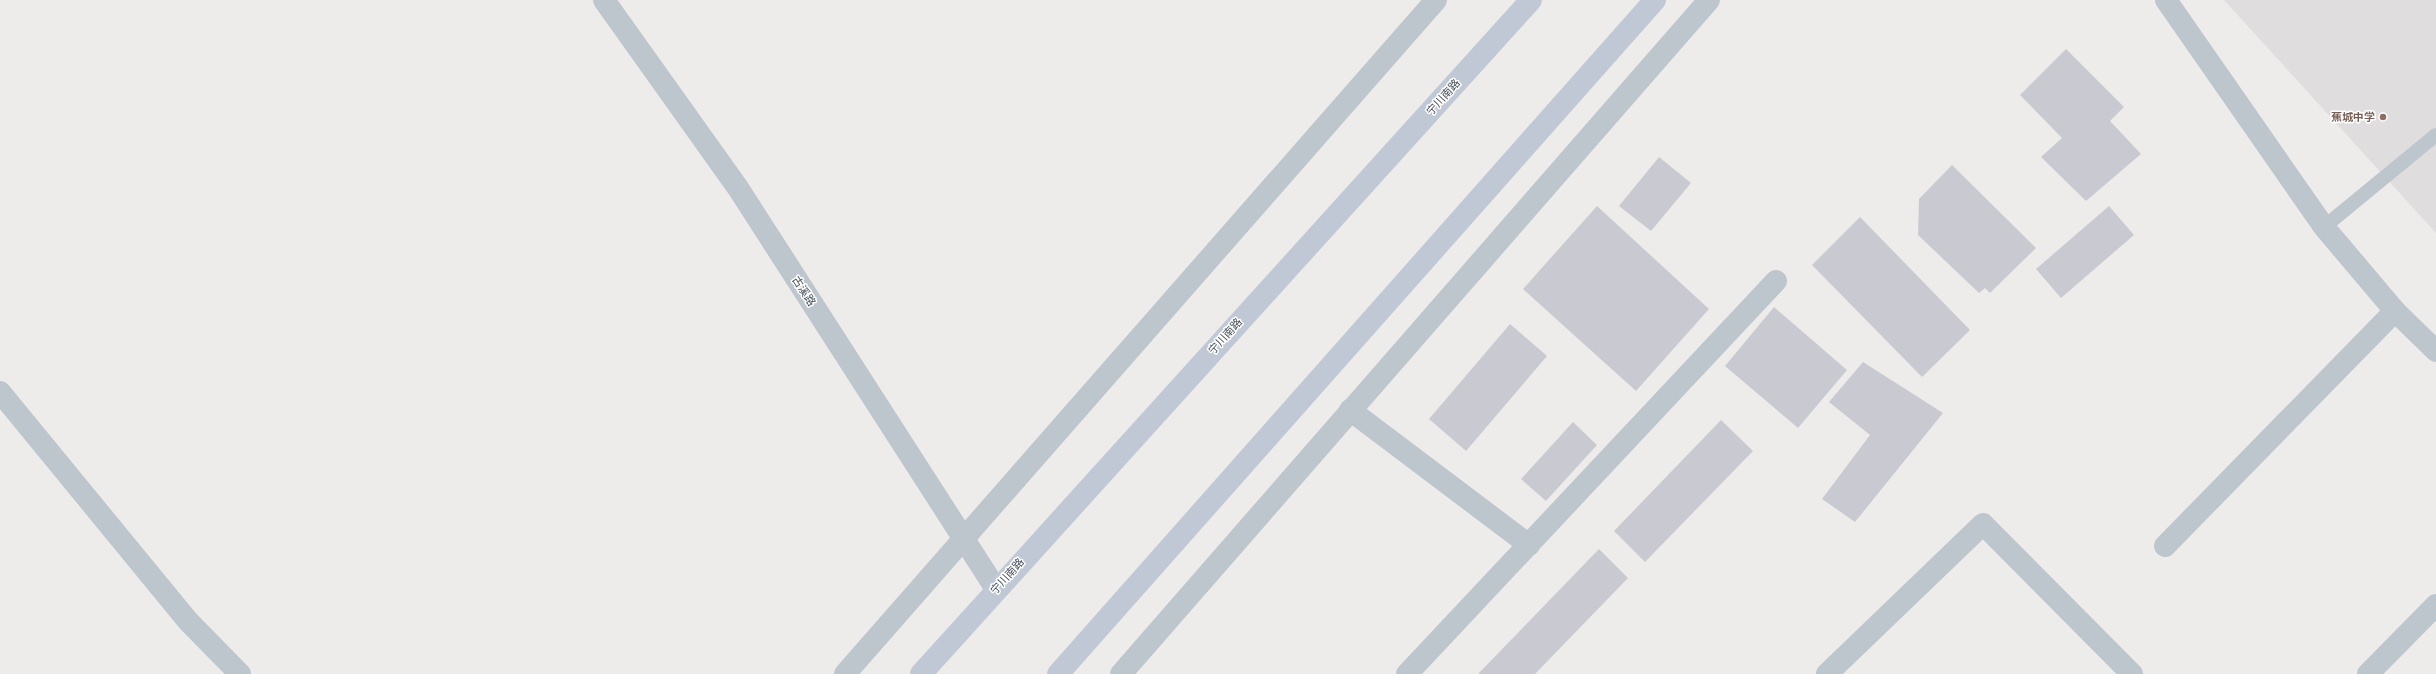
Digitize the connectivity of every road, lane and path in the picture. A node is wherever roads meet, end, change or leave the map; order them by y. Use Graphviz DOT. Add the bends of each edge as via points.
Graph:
graph roads {
  1 [pos="604,0"];
  2 [pos="1436,0"];
  3 [pos="1531,0"];
  4 [pos="1655,0"];
  5 [pos="1709,0"];
  6 [pos="2166,0"];
  7 [pos="2436,135"];
  8 [pos="2324,228"];
  9 [pos="1776,281"];
  10 [pos="2395,311"];
  11 [pos="2436,351"];
  12 [pos="0,392"];
  13 [pos="1350,410"];
  14 [pos="964,539"];
  15 [pos="1529,545"];
  16 [pos="2165,546"];
  17 [pos="996,589"];
  18 [pos="2436,605"];
  19 [pos="240,674"];
  20 [pos="845,674"];
  21 [pos="920,674"];
  22 [pos="1058,674"];
  23 [pos="1121,674"];
  24 [pos="1407,674"];
  25 [pos="1827,674"];
  26 [pos="2132,674"];
  27 [pos="2368,674"];
  1 -- 14 [label="street, 古溪路" via="738,188"];
  2 -- 14 [label="street"];
  3 -- 17 [label="main road, 宁川南路"];
  4 -- 22 [label="main road"];
  5 -- 13 [label="street"];
  6 -- 8 [label="street"];
  7 -- 8 [label="lane"];
  8 -- 10 [label="street"];
  9 -- 15 [label="street"];
  10 -- 11 [label="street"];
  10 -- 16 [label="street"];
  12 -- 19 [label="street" via="188,621"];
  13 -- 15 [label="street"];
  13 -- 23 [label="street"];
  14 -- 17 [label="street, 古溪路"];
  14 -- 20 [label="street"];
  15 -- 24 [label="street"];
  17 -- 21 [label="main road, 宁川南路"];
  18 -- 27 [label="street"];
  25 -- 26 [label="street" via="1983,524"];
}
